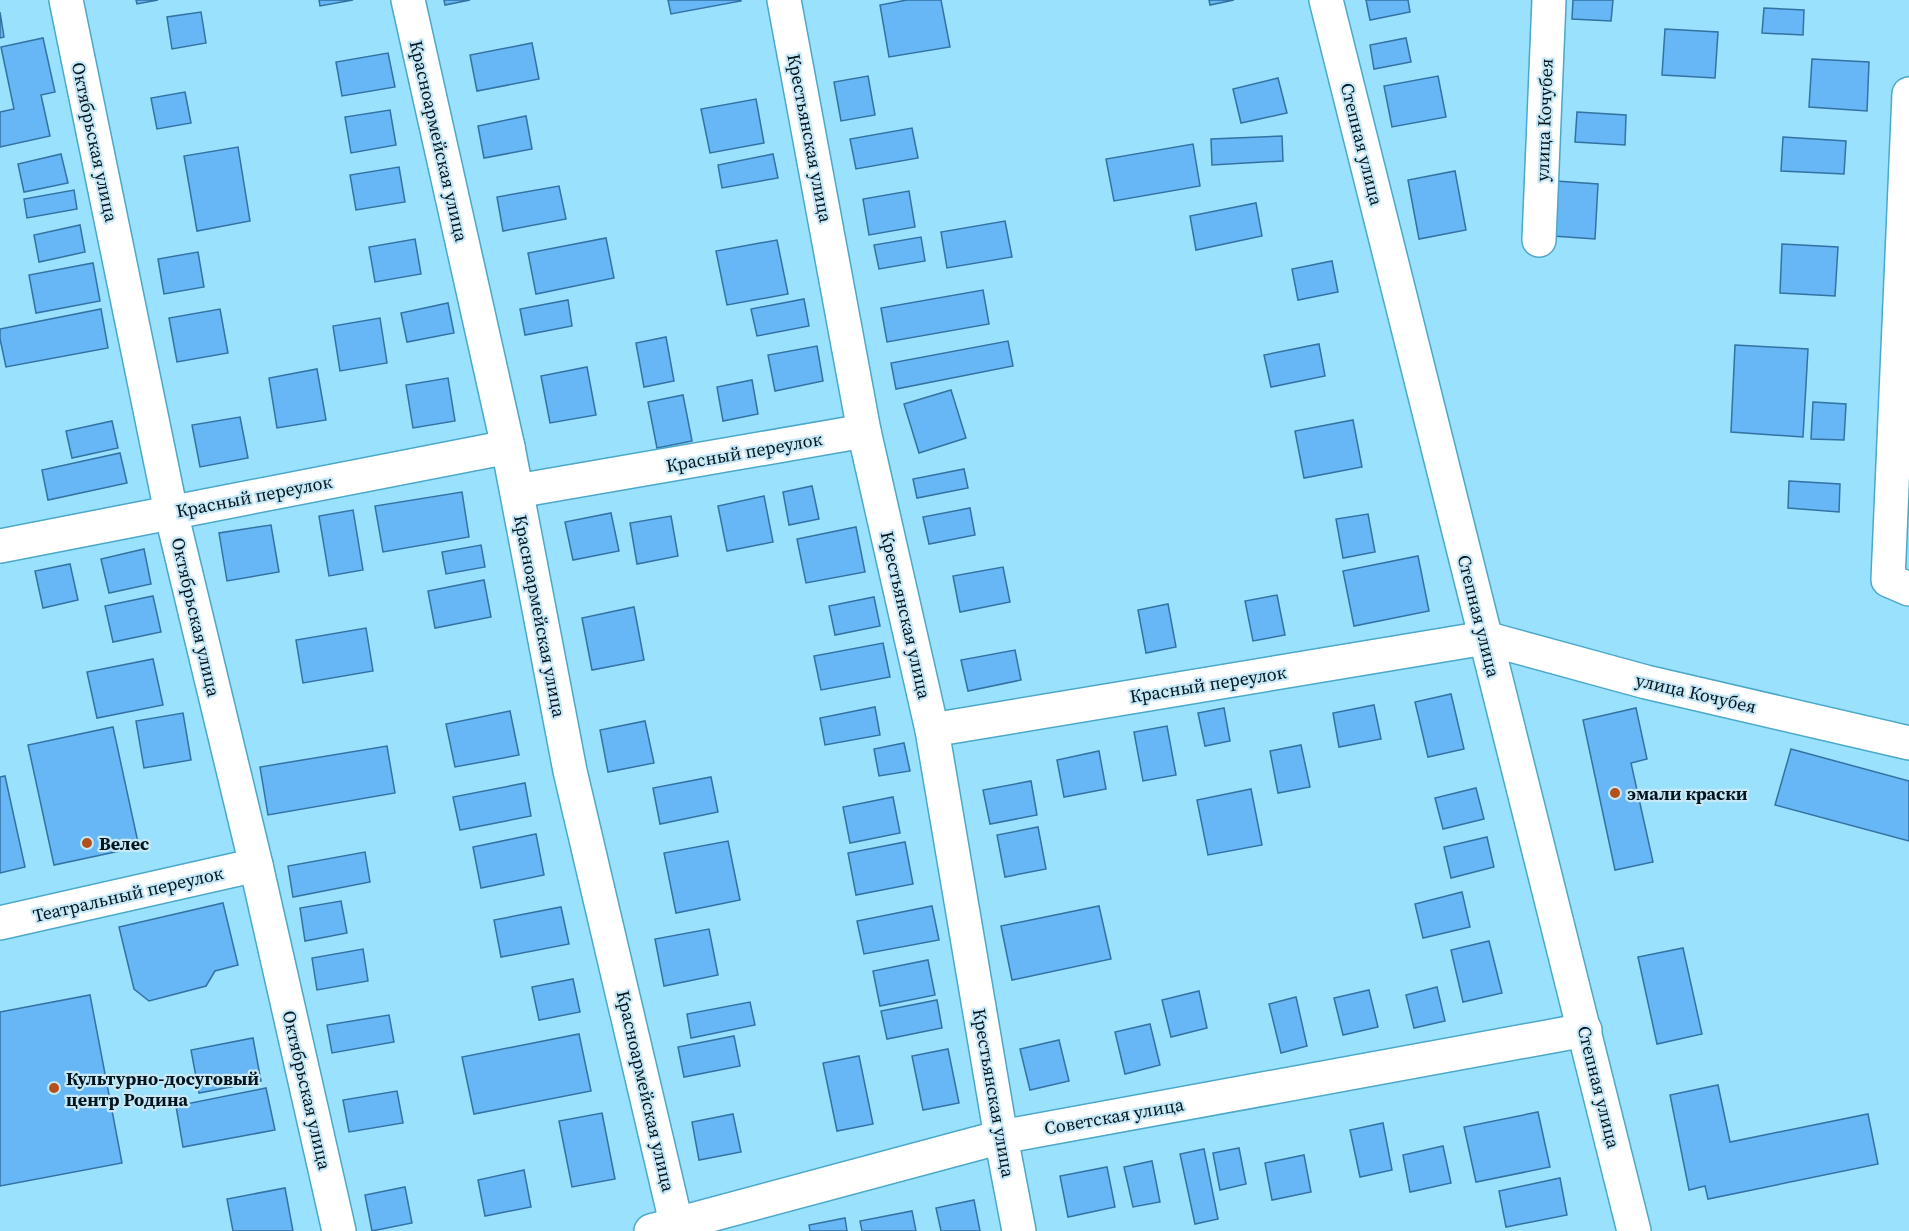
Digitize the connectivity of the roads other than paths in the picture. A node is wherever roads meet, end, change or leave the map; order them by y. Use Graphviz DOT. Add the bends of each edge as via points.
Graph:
graph roads {
  1 [pos="66,0"];
  2 [pos="408,0"];
  3 [pos="784,0"];
  4 [pos="1326,0"];
  5 [pos="1549,0"];
  6 [pos="1909,94"];
  7 [pos="1539,240"];
  8 [pos="864,431"];
  9 [pos="508,447"];
  10 [pos="517,491"];
  11 [pos="171,512"];
  12 [pos="0,546"];
  13 [pos="1909,590"];
  14 [pos="1485,638"];
  15 [pos="932,730"];
  16 [pos="1909,743"];
  17 [pos="256,865"];
  18 [pos="0,923"];
  19 [pos="1585,1030"];
  20 [pos="1001,1137"];
  21 [pos="669,1229"];
  22 [pos="339,1231"];
  23 [pos="1019,1231"];
  24 [pos="1634,1231"];
  1 -- 11 [label="street, Октябрьская улица"];
  2 -- 9 [label="street, Красноармейская улица"];
  3 -- 8 [label="street, Крестьянская улица"];
  4 -- 14 [label="street, Степная улица"];
  5 -- 7 [label="street, улица Кочубея"];
  6 -- 13 [label="street" via="1888,580"];
  8 -- 10 [label="street, Красный переулок"];
  8 -- 15 [label="street, Крестьянская улица"];
  9 -- 10 [label="street, Красноармейская улица"];
  9 -- 11 [label="street, Красный переулок"];
  10 -- 21 [label="street, Красноармейская улица" via="570,771"];
  11 -- 12 [label="street, Красный переулок"];
  11 -- 17 [label="street, Октябрьская улица"];
  14 -- 15 [label="street, Красный переулок"];
  14 -- 16 [label="street, улица Кочубея" via="1646,682"];
  14 -- 19 [label="street, Степная улица"];
  15 -- 20 [label="street, Крестьянская улица"];
  17 -- 18 [label="street, Театральный переулок"];
  17 -- 22 [label="street, Октябрьская улица"];
  19 -- 20 [label="street, Советская улица"];
  19 -- 24 [label="street, Степная улица"];
  20 -- 21 [label="street, Советская улица"];
  20 -- 23 [label="street, Крестьянская улица"];
}
